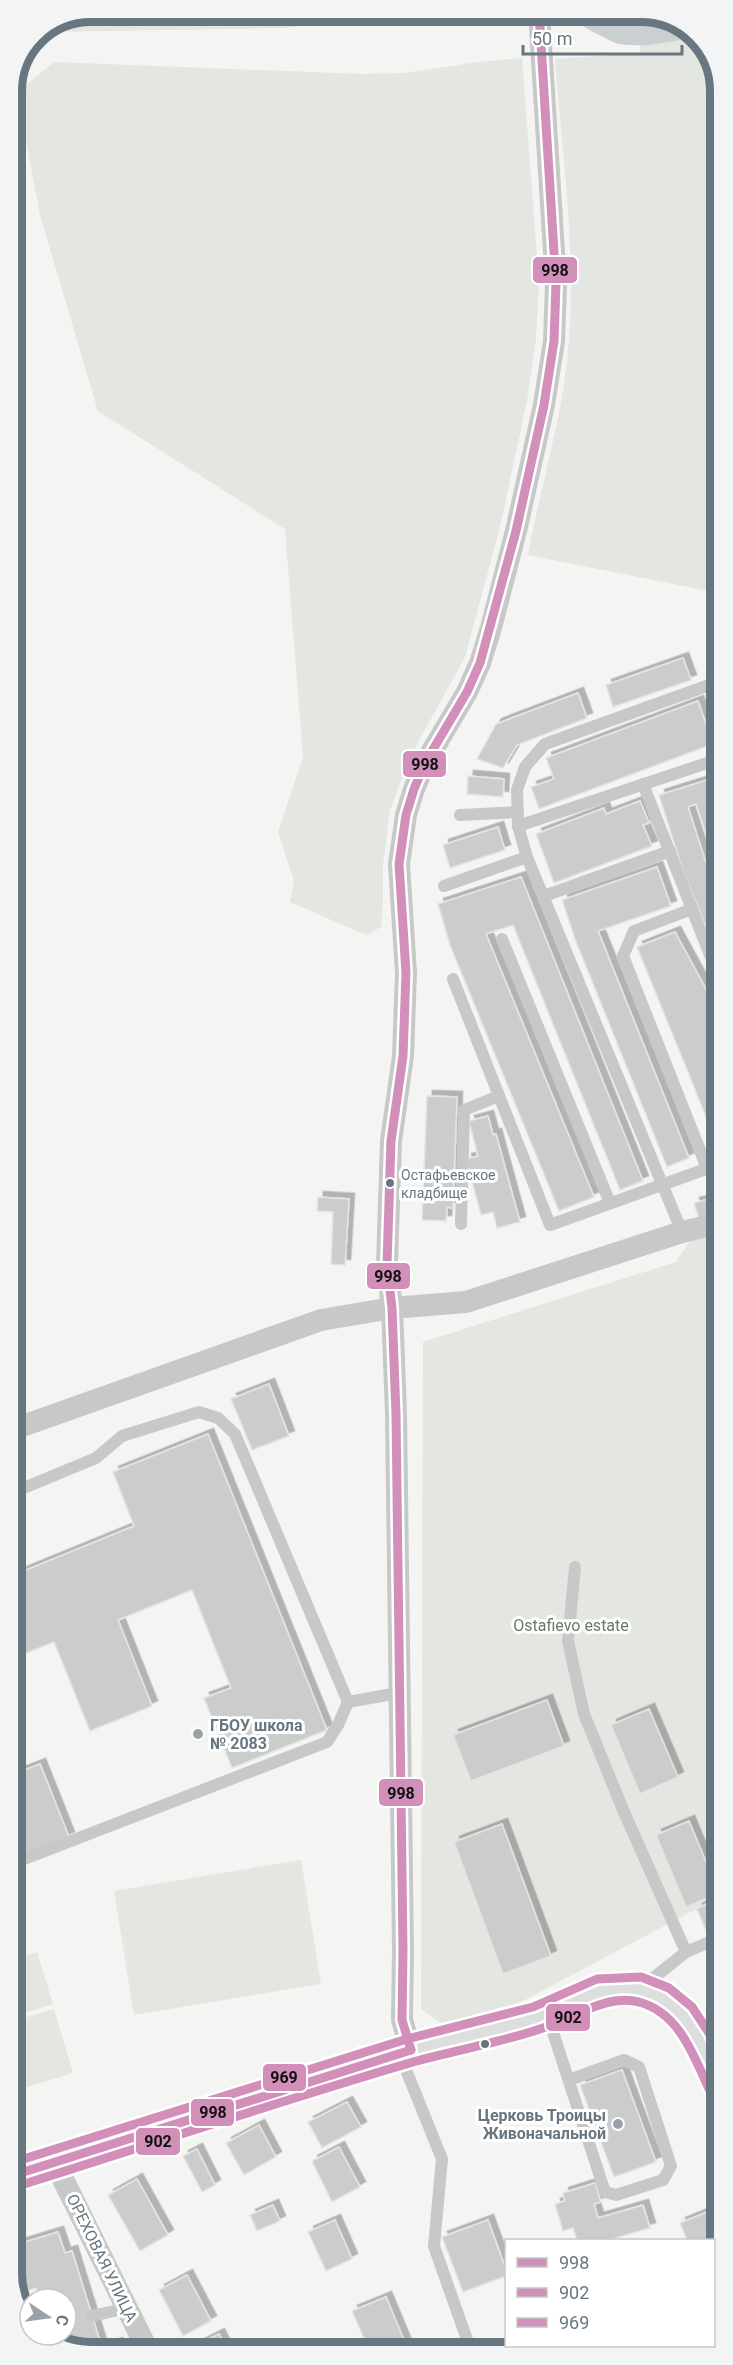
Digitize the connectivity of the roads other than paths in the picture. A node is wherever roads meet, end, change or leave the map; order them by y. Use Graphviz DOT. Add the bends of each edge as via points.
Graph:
graph roads {
  1 [pos="539,23"];
  2 [pos="710,685"];
  3 [pos="710,760"];
  4 [pos="643,784"];
  5 [pos="518,812"];
  6 [pos="460,815"];
  7 [pos="518,826"];
  8 [pos="670,851"];
  9 [pos="527,857"];
  10 [pos="444,886"];
  11 [pos="544,897"];
  12 [pos="692,909"];
  13 [pos="502,939"];
  14 [pos="710,955"];
  15 [pos="453,979"];
  16 [pos="499,1096"];
  17 [pos="710,1167"];
  18 [pos="707,1168"];
  19 [pos="663,1184"];
  20 [pos="610,1203"];
  21 [pos="461,1224"];
  22 [pos="710,1225"];
  23 [pos="682,1232"];
  24 [pos="392,1308"];
  25 [pos="22,1425"];
  26 [pos="22,1489"];
  27 [pos="575,1567"];
  28 [pos="398,1693"];
  29 [pos="348,1702"];
  30 [pos="22,1860"];
  31 [pos="710,1942"];
  32 [pos="686,1952"];
  33 [pos="639,1989"];
  34 [pos="546,2014"];
  35 [pos="405,2052"];
  36 [pos="710,2062"];
  37 [pos="569,2080"];
  38 [pos="55,2163"];
  39 [pos="22,2173"];
  40 [pos="127,2308"];
  41 [pos="92,2316"];
  42 [pos="144,2342"];
  43 [pos="468,2343"];
  1 -- 24 [label="street" via="556,284 554,341 519,520 491,628 467,692 425,763 402,838 399,864 406,973 403,1056 392,1141 387,1264"];
  2 -- 5 [label="lane" via="545,744 525,767 517,790"];
  3 -- 4 [label="lane"];
  4 -- 7 [label="lane"];
  4 -- 8 [label="lane"];
  5 -- 6 [label="lane"];
  5 -- 7 [label="lane"];
  7 -- 9 [label="lane"];
  8 -- 11 [label="lane"];
  8 -- 12 [label="lane"];
  9 -- 10 [label="lane"];
  9 -- 11 [label="lane"];
  11 -- 19 [label="lane"];
  12 -- 14 [label="lane"];
  12 -- 18 [label="lane" via="634,931 623,956"];
  13 -- 20 [label="lane"];
  15 -- 16 [label="lane"];
  16 -- 20 [label="lane" via="550,1225"];
  16 -- 21 [label="lane" via="464,1110"];
  17 -- 18 [label="lane"];
  18 -- 19 [label="lane"];
  19 -- 20 [label="lane"];
  19 -- 23 [label="lane"];
  22 -- 23 [label="street"];
  23 -- 24 [label="street" via="466,1302"];
  24 -- 25 [label="street" via="321,1320"];
  24 -- 28 [label="street"];
  26 -- 29 [label="lane" via="96,1458 122,1436 199,1412 218,1418 236,1434"];
  27 -- 32 [label="lane" via="568,1641 584,1714"];
  28 -- 29 [label="lane"];
  28 -- 35 [label="street"];
  29 -- 30 [label="lane" via="327,1742"];
  31 -- 32 [label="lane"];
  32 -- 33 [label="lane"];
  33 -- 34 [label="street" via="599,1991"];
  33 -- 36 [label="street" via="663,1998 683,2015"];
  34 -- 35 [label="street"];
  34 -- 37 [label="lane"];
  35 -- 38 [label="street"];
  35 -- 43 [label="lane" via="442,2159 434,2246"];
  37 -- 37 [label="lane" via="624,2060 639,2067 671,2166 663,2180 616,2195 605,2192"];
  38 -- 39 [label="street"];
  38 -- 40 [label="street, ОРЕХОВАЯ УЛИЦА"];
  40 -- 41 [label="lane"];
  40 -- 42 [label="street, ОРЕХОВАЯ УЛИЦА"];
}
